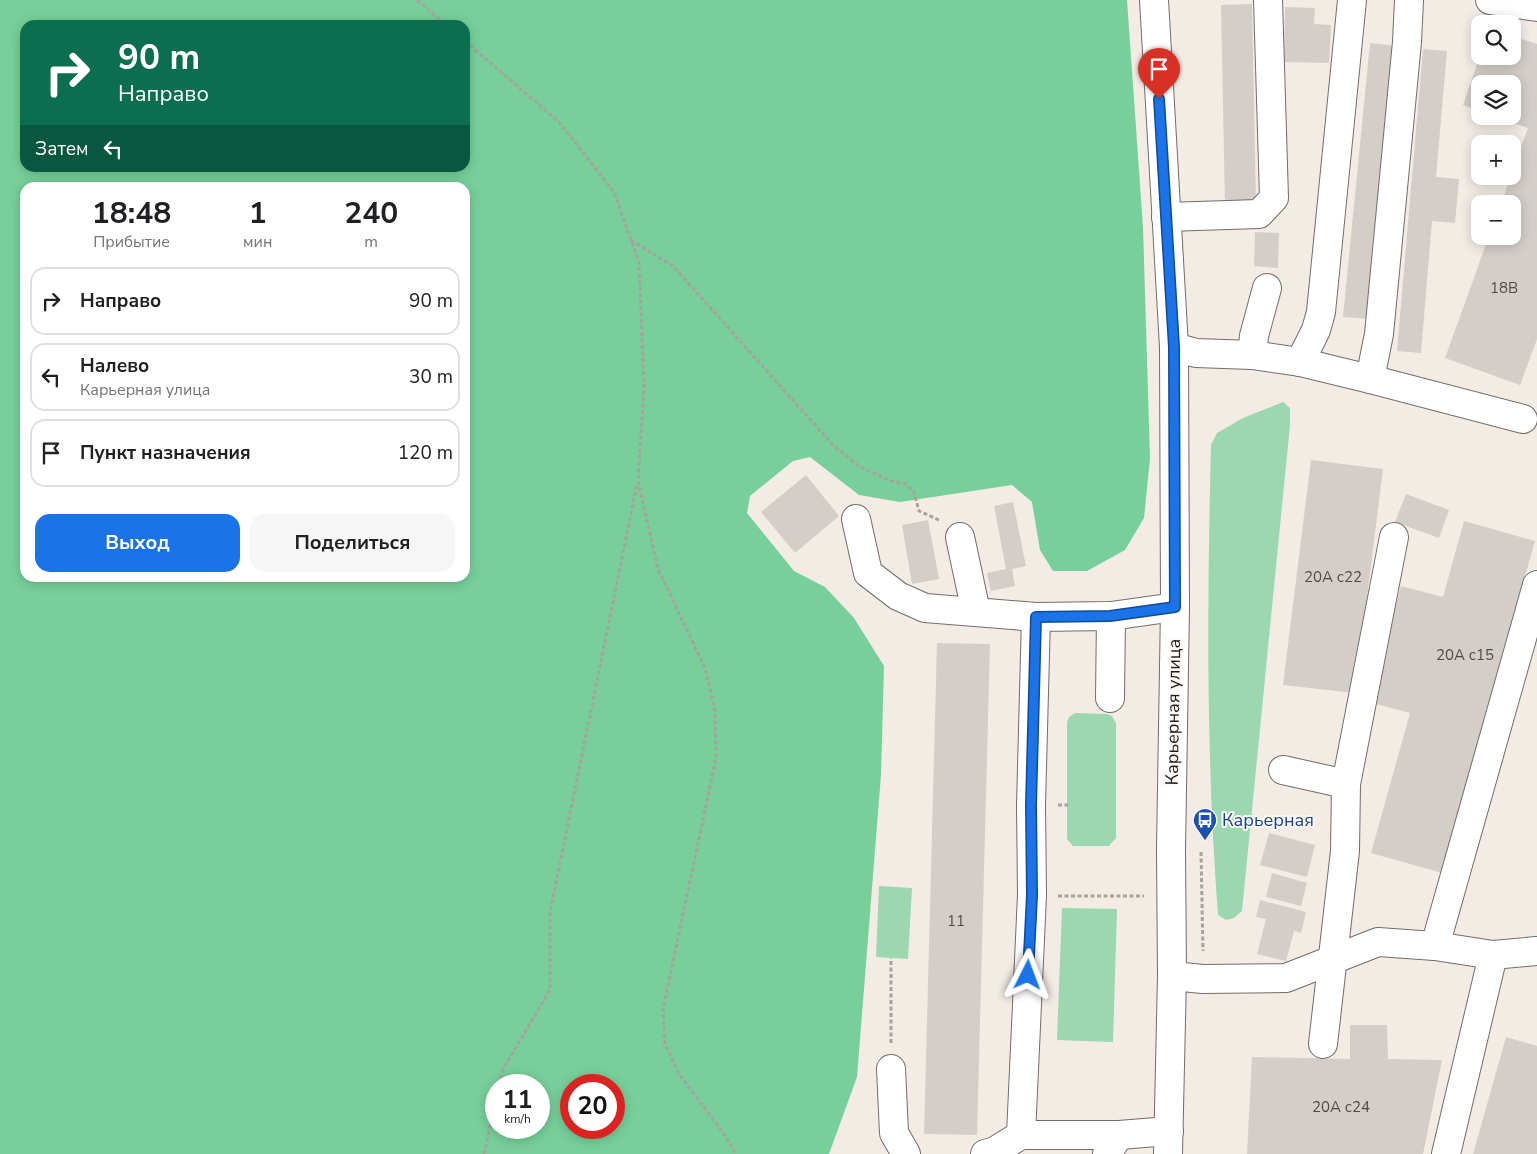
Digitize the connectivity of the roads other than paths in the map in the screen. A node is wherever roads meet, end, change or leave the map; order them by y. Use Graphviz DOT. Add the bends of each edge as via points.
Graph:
graph roads {
  1 [pos="1154,0"];
  2 [pos="1268,0"];
  3 [pos="1352,0"];
  4 [pos="1409,0"];
  5 [pos="1490,0"];
  6 [pos="1537,8"];
  7 [pos="1166,217"];
  8 [pos="1268,288"];
  9 [pos="1174,347"];
  10 [pos="1252,355"];
  11 [pos="1300,362"];
  12 [pos="1370,379"];
  13 [pos="1523,419"];
  14 [pos="856,519"];
  15 [pos="960,537"];
  16 [pos="1394,537"];
  17 [pos="1537,585"];
  18 [pos="1175,607"];
  19 [pos="976,612"];
  20 [pos="1110,616"];
  21 [pos="1036,617"];
  22 [pos="1110,698"];
  23 [pos="1283,770"];
  24 [pos="1346,784"];
  25 [pos="1435,946"];
  26 [pos="1537,951"];
  27 [pos="1493,955"];
  28 [pos="1332,961"];
  29 [pos="1172,976"];
  30 [pos="1323,1044"];
  31 [pos="891,1069"];
  32 [pos="1021,1135"];
  33 [pos="1168,1142"];
  34 [pos="1113,1144"];
  35 [pos="906,1154"];
  36 [pos="984,1154"];
  37 [pos="1446,1154"];
  1 -- 7 [label="street, Карьерная улица"];
  2 -- 7 [label="street" via="1274,198 1260,214"];
  3 -- 11 [label="street" via="1321,312"];
  4 -- 12 [label="street" via="1379,334"];
  5 -- 6 [label="street"];
  7 -- 9 [label="street, Карьерная улица"];
  8 -- 10 [label="street"];
  9 -- 10 [label="street" via="1196,353"];
  9 -- 18 [label="street, Карьерная улица"];
  10 -- 11 [label="street"];
  11 -- 12 [label="street"];
  12 -- 13 [label="street"];
  14 -- 19 [label="street" via="868,573 898,596 925,608"];
  15 -- 19 [label="street"];
  16 -- 24 [label="street"];
  17 -- 25 [label="street"];
  18 -- 20 [label="street"];
  18 -- 29 [label="street, Карьерная улица"];
  19 -- 21 [label="street"];
  20 -- 21 [label="street"];
  20 -- 22 [label="street"];
  21 -- 32 [label="street" via="1032,895"];
  23 -- 24 [label="street"];
  24 -- 28 [label="street" via="1345,851"];
  25 -- 27 [label="street"];
  25 -- 28 [label="street" via="1378,942"];
  26 -- 27 [label="street"];
  27 -- 37 [label="street"];
  28 -- 29 [label="street" via="1286,978"];
  28 -- 30 [label="street"];
  29 -- 33 [label="street, Карьерная улица"];
  31 -- 35 [label="street" via="894,1133"];
  32 -- 34 [label="street"];
  32 -- 36 [label="street" via="995,1152"];
  33 -- 34 [label="street"];
}
